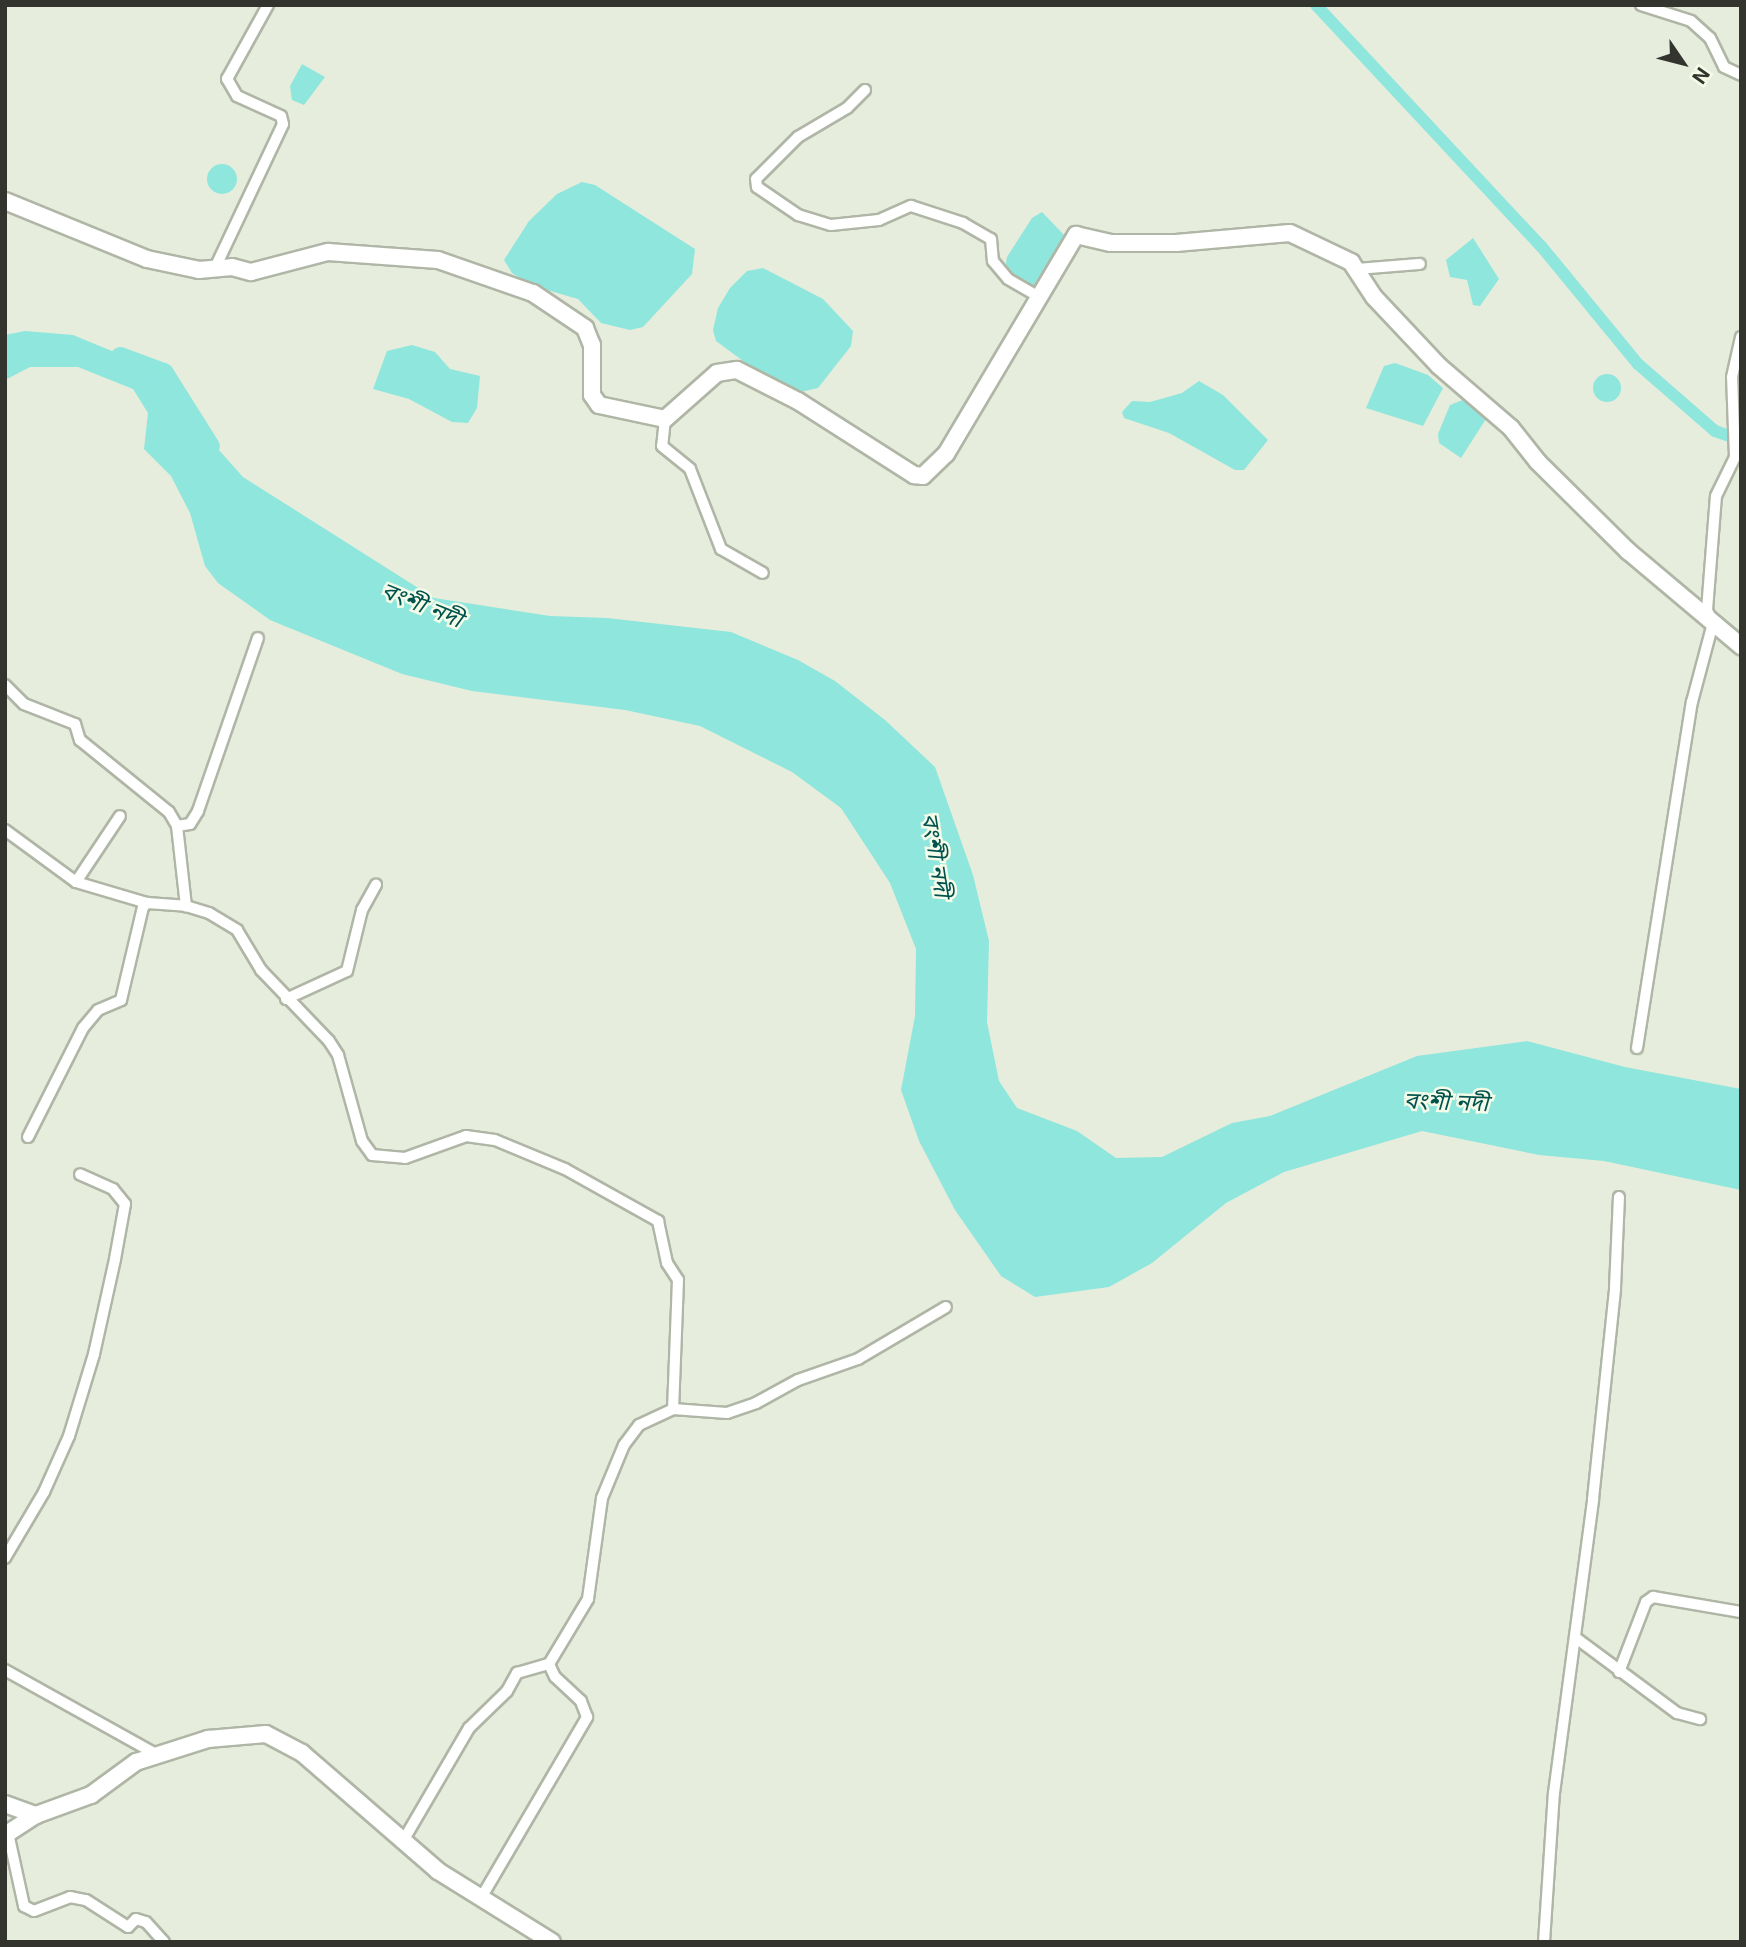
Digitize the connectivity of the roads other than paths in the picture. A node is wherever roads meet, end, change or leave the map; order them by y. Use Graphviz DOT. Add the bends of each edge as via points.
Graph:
graph roads {
  1 [pos="268,5"];
  2 [pos="1641,5"];
  3 [pos="1741,75"];
  4 [pos="865,90"];
  5 [pos="5,201"];
  6 [pos="1420,264"];
  7 [pos="215,268"];
  8 [pos="1356,269"];
  9 [pos="1038,296"];
  10 [pos="1741,337"];
  11 [pos="665,419"];
  12 [pos="763,573"];
  13 [pos="1713,623"];
  14 [pos="258,638"];
  15 [pos="1741,646"];
  16 [pos="5,685"];
  17 [pos="120,816"];
  18 [pos="177,826"];
  19 [pos="5,830"];
  20 [pos="76,881"];
  21 [pos="376,886"];
  22 [pos="147,903"];
  23 [pos="186,906"];
  24 [pos="286,999"];
  25 [pos="1637,1048"];
  26 [pos="28,1137"];
  27 [pos="80,1174"];
  28 [pos="1619,1197"];
  29 [pos="946,1307"];
  30 [pos="673,1409"];
  31 [pos="5,1558"];
  32 [pos="1741,1612"];
  33 [pos="1576,1639"];
  34 [pos="549,1664"];
  35 [pos="5,1670"];
  36 [pos="1619,1672"];
  37 [pos="1700,1719"];
  38 [pos="158,1755"];
  39 [pos="5,1804"];
  40 [pos="36,1815"];
  41 [pos="7,1834"];
  42 [pos="403,1841"];
  43 [pos="481,1898"];
  44 [pos="164,1942"];
  45 [pos="552,1942"];
  46 [pos="1544,1942"];
  1 -- 7 [label="street" via="227,79 237,96 281,116 283,124"];
  2 -- 3 [label="street" via="1691,21 1710,37 1724,67"];
  4 -- 9 [label="street" via="847,108 798,137 756,179 757,187 798,215 831,225 878,220 911,206 963,223 991,239 993,261 1008,279"];
  5 -- 7 [label="street" via="147,259 200,270"];
  6 -- 8 [label="street"];
  7 -- 11 [label="street" via="251,272 328,252 438,260 534,293 567,312 591,335 589,376 599,405"];
  8 -- 9 [label="street" via="1330,249 1290,233 1176,243 1111,243 1076,235"];
  8 -- 13 [label="street" via="1374,297 1439,366 1511,428 1538,463 1628,551"];
  9 -- 11 [label="street" via="947,454 923,476 914,475 798,401 737,370 718,373"];
  10 -- 13 [label="street" via="1732,377 1736,447 1716,496 1707,610"];
  11 -- 12 [label="street" via="662,446 690,469 721,549"];
  13 -- 15 [label="street"];
  13 -- 25 [label="street" via="1692,702"];
  14 -- 18 [label="street" via="198,811 190,824"];
  16 -- 18 [label="street" via="24,704 75,724 80,740 169,812"];
  17 -- 20 [label="street"];
  18 -- 23 [label="street"];
  19 -- 20 [label="street"];
  20 -- 22 [label="street"];
  21 -- 24 [label="street" via="362,910 347,971"];
  22 -- 23 [label="street"];
  22 -- 26 [label="street" via="121,1000 98,1010 83,1028"];
  23 -- 24 [label="street" via="237,930"];
  24 -- 30 [label="street" via="338,1055 362,1141 372,1155 405,1158 466,1136 495,1140 565,1169 658,1221 667,1263 678,1280"];
  27 -- 31 [label="street" via="113,1189 125,1204 115,1259 94,1354 69,1436 44,1492"];
  28 -- 33 [label="street" via="1615,1288"];
  29 -- 30 [label="street" via="858,1359 799,1380 756,1403 727,1413"];
  30 -- 34 [label="street" via="639,1424 624,1444 602,1498 588,1599"];
  32 -- 36 [label="street" via="1653,1597 1646,1602"];
  33 -- 36 [label="street"];
  33 -- 46 [label="street" via="1554,1793"];
  34 -- 42 [label="street" via="517,1673 507,1691 469,1728"];
  34 -- 43 [label="street" via="555,1677 581,1701 587,1717"];
  35 -- 38 [label="street"];
  36 -- 37 [label="street" via="1677,1713"];
  38 -- 40 [label="street" via="136,1762 91,1795"];
  38 -- 42 [label="street" via="234,1735 282,1738"];
  39 -- 40 [label="street"];
  40 -- 41 [label="street"];
  41 -- 44 [label="street" via="24,1906 34,1911 70,1897 86,1900 128,1927 136,1919 146,1922"];
  42 -- 43 [label="street" via="438,1871"];
  43 -- 45 [label="street"];
}
